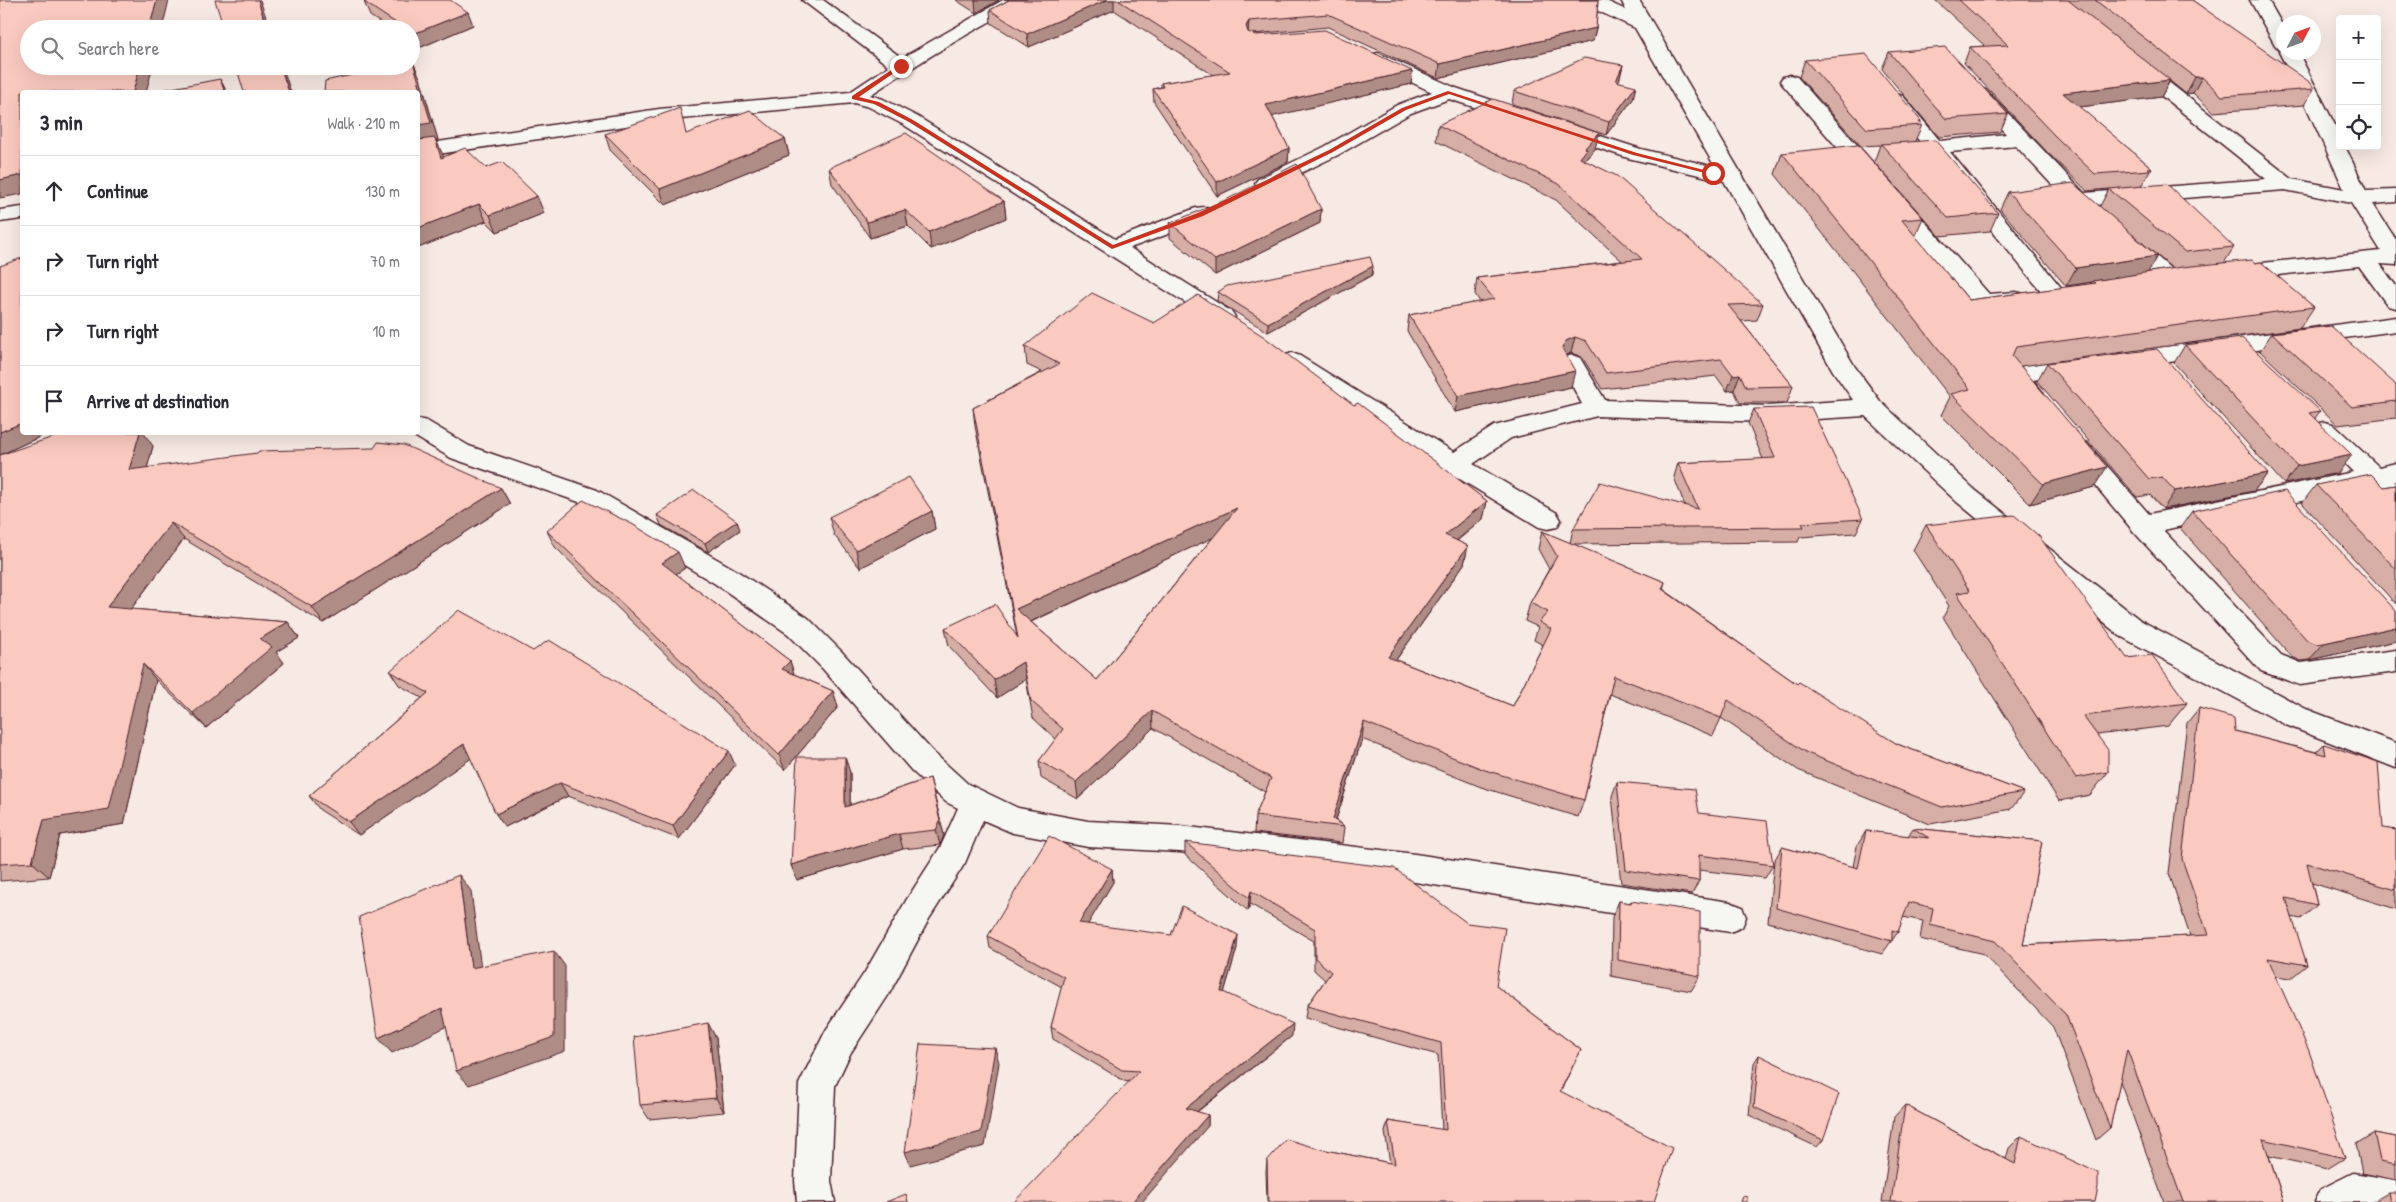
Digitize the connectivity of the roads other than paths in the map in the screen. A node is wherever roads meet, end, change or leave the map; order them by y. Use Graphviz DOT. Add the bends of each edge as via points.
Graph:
graph roads {
  1 [pos="811,0"];
  2 [pos="1017,0"];
  3 [pos="1589,0"];
  4 [pos="1630,0"];
  5 [pos="2259,0"];
  6 [pos="1642,24"];
  7 [pos="2276,31"];
  8 [pos="1361,51"];
  9 [pos="2122,55"];
  10 [pos="2292,60"];
  11 [pos="901,66"];
  12 [pos="1790,81"];
  13 [pos="1968,82"];
  14 [pos="1886,89"];
  15 [pos="1448,92"];
  16 [pos="854,97"];
  17 [pos="2021,139"];
  18 [pos="1935,148"];
  19 [pos="420,151"];
  20 [pos="1854,154"];
  21 [pos="1827,156"];
  22 [pos="1732,177"];
  23 [pos="2285,184"];
  24 [pos="1244,193"];
  25 [pos="2396,196"];
  26 [pos="2359,198"];
  27 [pos="2077,200"];
  28 [pos="1218,206"];
  29 [pos="20,213"];
  30 [pos="0,216"];
  31 [pos="1112,247"];
  32 [pos="2395,257"];
  33 [pos="2365,260"];
  34 [pos="2189,277"];
  35 [pos="2141,283"];
  36 [pos="2396,301"];
  37 [pos="2396,324"];
  38 [pos="1240,328"];
  39 [pos="2236,346"];
  40 [pos="1272,349"];
  41 [pos="2152,356"];
  42 [pos="1572,363"];
  43 [pos="2258,366"];
  44 [pos="2172,379"];
  45 [pos="1597,408"];
  46 [pos="1871,408"];
  47 [pos="2047,412"];
  48 [pos="2308,415"];
  49 [pos="420,429"];
  50 [pos="2066,435"];
  51 [pos="1454,464"];
  52 [pos="2385,474"];
  53 [pos="2258,475"];
  54 [pos="2278,497"];
  55 [pos="2396,498"];
  56 [pos="2297,518"];
  57 [pos="1548,520"];
  58 [pos="2143,525"];
  59 [pos="2396,661"];
  60 [pos="2396,756"];
  61 [pos="975,803"];
  62 [pos="1730,917"];
  63 [pos="2396,1198"];
  64 [pos="816,1202"];
  65 [pos="2334,1202"];
  1 -- 11 [label="street"];
  2 -- 11 [label="street"];
  3 -- 6 [label="street"];
  4 -- 6 [label="street"];
  5 -- 7 [label="street"];
  6 -- 22 [label="street"];
  8 -- 15 [label="street"];
  9 -- 23 [label="street"];
  10 -- 26 [label="street"];
  11 -- 16 [label="street"];
  12 -- 20 [label="street"];
  13 -- 17 [label="street"];
  14 -- 18 [label="street"];
  15 -- 22 [label="street" via="1635,154"];
  15 -- 24 [label="street" via="1404,109 1331,151"];
  16 -- 19 [label="street" via="659,115"];
  16 -- 31 [label="street" via="876,103 911,121"];
  17 -- 18 [label="street"];
  17 -- 27 [label="street"];
  18 -- 20 [label="street"];
  18 -- 20 [label="street" via="2066,295 1983,301"];
  20 -- 21 [label="street"];
  22 -- 46 [label="street"];
  23 -- 26 [label="street"];
  23 -- 27 [label="street"];
  25 -- 26 [label="street"];
  26 -- 32 [label="street"];
  27 -- 34 [label="street" via="2109,227"];
  28 -- 31 [label="street"];
  29 -- 30 [label="street"];
  31 -- 38 [label="street"];
  32 -- 33 [label="street"];
  33 -- 34 [label="street"];
  33 -- 36 [label="street"];
  34 -- 35 [label="street"];
  37 -- 39 [label="street"];
  39 -- 41 [label="street"];
  39 -- 43 [label="street"];
  40 -- 51 [label="street"];
  41 -- 44 [label="street"];
  41 -- 47 [label="street" via="2015,375"];
  42 -- 45 [label="street"];
  45 -- 46 [label="street" via="1767,414"];
  45 -- 51 [label="street" via="1503,432"];
  46 -- 60 [label="street" via="1966,496 2130,628 2296,717"];
  48 -- 52 [label="street"];
  49 -- 61 [label="street" via="460,452 588,496 724,576 798,626 923,762 957,793"];
  50 -- 58 [label="street"];
  51 -- 57 [label="street"];
  52 -- 54 [label="street"];
  52 -- 55 [label="street"];
  53 -- 54 [label="street"];
  54 -- 56 [label="street"];
  54 -- 58 [label="street"];
  58 -- 59 [label="street" via="2271,663 2300,674"];
  61 -- 62 [label="street" via="1013,820 1088,834 1180,839 1415,868"];
  61 -- 64 [label="street" via="954,853 838,1042 817,1084 813,1182"];
  63 -- 65 [label="street" via="2353,1191"];
}
